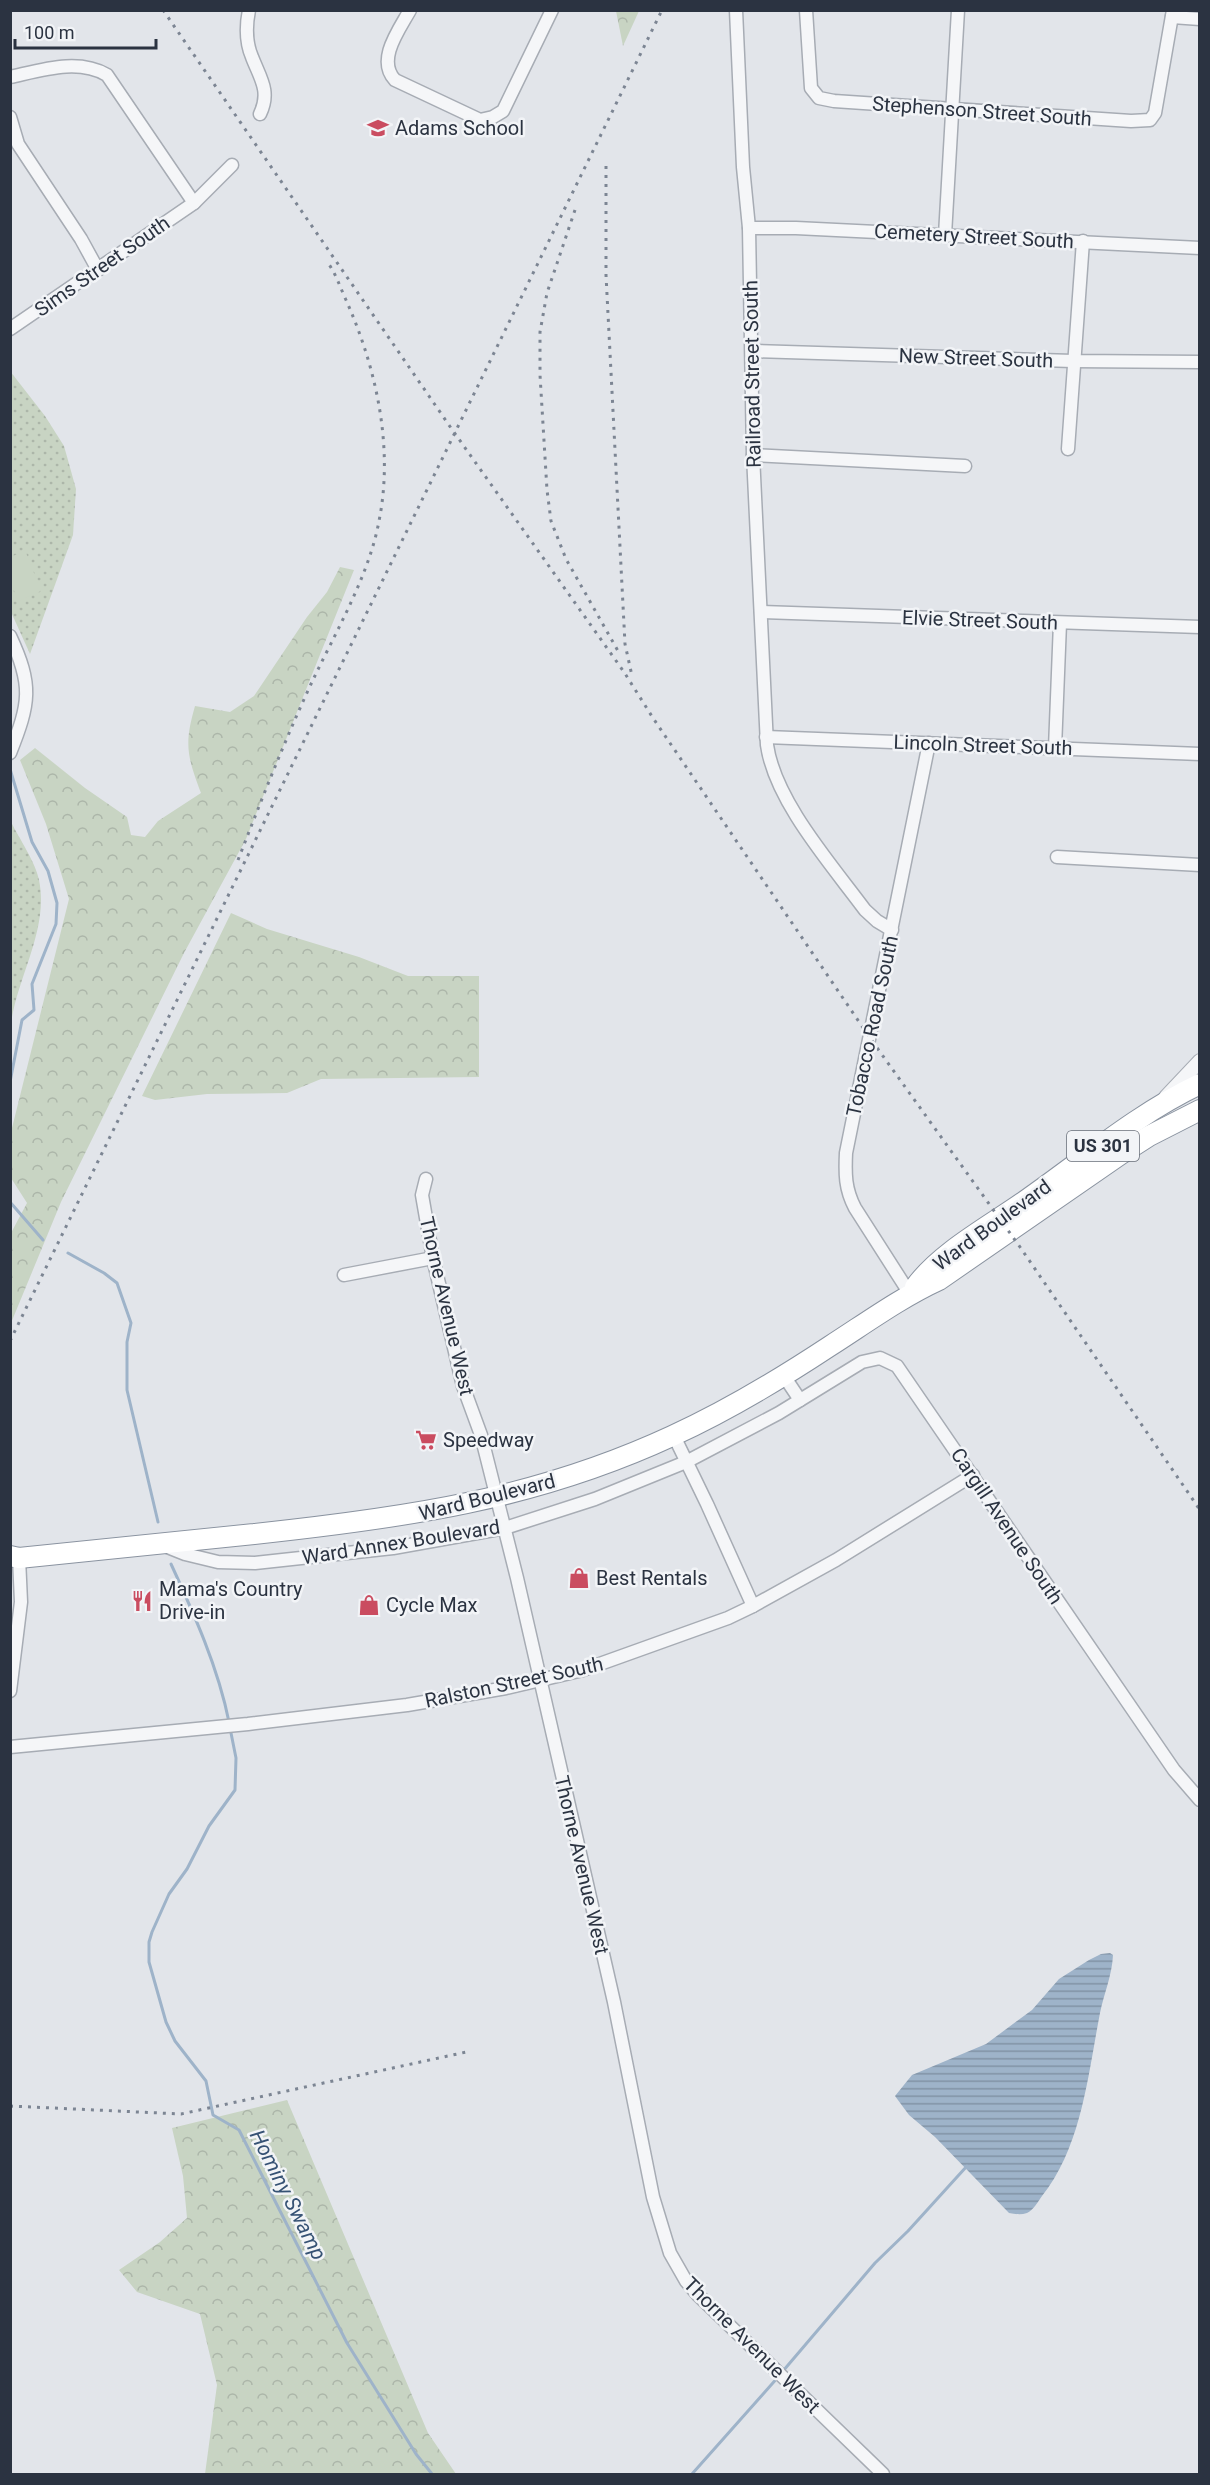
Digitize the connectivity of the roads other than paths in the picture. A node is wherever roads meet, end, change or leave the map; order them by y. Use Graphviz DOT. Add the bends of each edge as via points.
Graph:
graph roads {
  1 [pos="249,10"];
  2 [pos="410,10"];
  3 [pos="552,10"];
  4 [pos="736,10"];
  5 [pos="806,10"];
  6 [pos="958,10"];
  7 [pos="1172,14"];
  8 [pos="1200,19"];
  9 [pos="10,77"];
  10 [pos="953,109"];
  11 [pos="260,114"];
  12 [pos="10,117"];
  13 [pos="232,165"];
  14 [pos="194,203"];
  15 [pos="749,228"];
  16 [pos="945,235"];
  17 [pos="1083,241"];
  18 [pos="1200,248"];
  19 [pos="98,270"];
  20 [pos="10,329"];
  21 [pos="752,351"];
  22 [pos="1073,361"];
  23 [pos="1200,362"];
  24 [pos="1068,449"];
  25 [pos="753,455"];
  26 [pos="965,466"];
  27 [pos="761,612"];
  28 [pos="1060,623"];
  29 [pos="1200,627"];
  30 [pos="10,636"];
  31 [pos="766,737"];
  32 [pos="929,743"];
  33 [pos="1055,748"];
  34 [pos="10,753"];
  35 [pos="1200,754"];
  36 [pos="1057,857"];
  37 [pos="1200,865"];
  38 [pos="892,930"];
  39 [pos="1200,1061"];
  40 [pos="1200,1084"];
  41 [pos="1157,1107"];
  42 [pos="1196,1108"];
  43 [pos="426,1179"];
  44 [pos="433,1258"];
  45 [pos="344,1275"];
  46 [pos="910,1294"];
  47 [pos="784,1376"];
  48 [pos="800,1400"];
  49 [pos="674,1436"];
  50 [pos="686,1462"];
  51 [pos="973,1475"];
  52 [pos="498,1497"];
  53 [pos="505,1528"];
  54 [pos="159,1544"];
  55 [pos="13,1559"];
  56 [pos="753,1606"];
  57 [pos="539,1679"];
  58 [pos="10,1691"];
  59 [pos="10,1747"];
  60 [pos="1200,1800"];
  61 [pos="883,2475"];
  1 -- 11 [label="street" via="250,50 266,89"];
  2 -- 3 [label="street" via="390,48 389,74 480,120 503,111"];
  4 -- 15 [label="street, Railroad Street South"];
  5 -- 10 [label="street, Stephenson Street South" via="813,93 819,98"];
  6 -- 10 [label="street"];
  7 -- 8 [label="street"];
  7 -- 10 [label="street, Stephenson Street South" via="1152,118 1131,122"];
  9 -- 14 [label="street" via="80,65 107,75"];
  10 -- 16 [label="street"];
  12 -- 19 [label="street" via="18,144"];
  13 -- 14 [label="street, Sims Street South"];
  14 -- 19 [label="street, Sims Street South"];
  15 -- 16 [label="street, Cemetery Street South"];
  15 -- 21 [label="street, Railroad Street South"];
  16 -- 17 [label="street, Cemetery Street South"];
  17 -- 18 [label="street, Cemetery Street South"];
  17 -- 22 [label="street"];
  19 -- 20 [label="street, Sims Street South"];
  21 -- 22 [label="street, New Street South"];
  21 -- 25 [label="street, Railroad Street South"];
  22 -- 23 [label="street, New Street South"];
  22 -- 24 [label="street"];
  25 -- 26 [label="street"];
  25 -- 27 [label="street, Railroad Street South"];
  27 -- 28 [label="street, Elvie Street South"];
  27 -- 31 [label="street, Railroad Street South"];
  28 -- 29 [label="street, Elvie Street South"];
  28 -- 33 [label="street"];
  30 -- 34 [label="street" via="25,673 27,693"];
  31 -- 32 [label="street, Lincoln Street South"];
  31 -- 38 [label="street, Railroad Street South" via="770,763 788,804 865,910"];
  32 -- 33 [label="street, Lincoln Street South"];
  32 -- 38 [label="street, Tobacco Road South"];
  33 -- 35 [label="street, Lincoln Street South"];
  36 -- 37 [label="street"];
  38 -- 46 [label="street, Tobacco Road South" via="845,1174 855,1208"];
  39 -- 41 [label="street"];
  40 -- 41 [label="highway, Ward Boulevard / US 301"];
  41 -- 46 [label="highway, Ward Boulevard / US 301" via="958,1247 924,1275"];
  42 -- 46 [label="highway, Ward Boulevard / US 301" via="1121,1154 939,1280"];
  43 -- 44 [label="street, Thorne Avenue West" via="422,1195"];
  44 -- 45 [label="street"];
  44 -- 52 [label="street, Thorne Avenue West" via="463,1386"];
  46 -- 47 [label="highway, Ward Boulevard"];
  47 -- 48 [label="street"];
  47 -- 49 [label="highway, Ward Boulevard"];
  48 -- 50 [label="street, Ward Annex Boulevard"];
  48 -- 51 [label="street, Cargill Avenue South" via="862,1362 887,1360 897,1366"];
  49 -- 50 [label="street"];
  49 -- 52 [label="highway, Ward Boulevard" via="590,1470"];
  50 -- 53 [label="street, Ward Annex Boulevard" via="595,1499"];
  50 -- 56 [label="street"];
  51 -- 56 [label="street, Ralston Street South"];
  51 -- 60 [label="street, Cargill Avenue South" via="1174,1770"];
  52 -- 53 [label="street, Thorne Avenue West"];
  52 -- 54 [label="highway, Ward Boulevard" via="404,1516"];
  53 -- 54 [label="street, Ward Annex Boulevard" via="393,1548 246,1564 218,1562"];
  53 -- 57 [label="street, Thorne Avenue West"];
  54 -- 55 [label="highway, Ward Boulevard"];
  55 -- 58 [label="street" via="21,1602"];
  56 -- 57 [label="street, Ralston Street South" via="634,1653"];
  57 -- 59 [label="street, Ralston Street South" via="407,1705"];
  57 -- 61 [label="street, Thorne Avenue West" via="614,2002 653,2197 670,2253 698,2295"];
}
